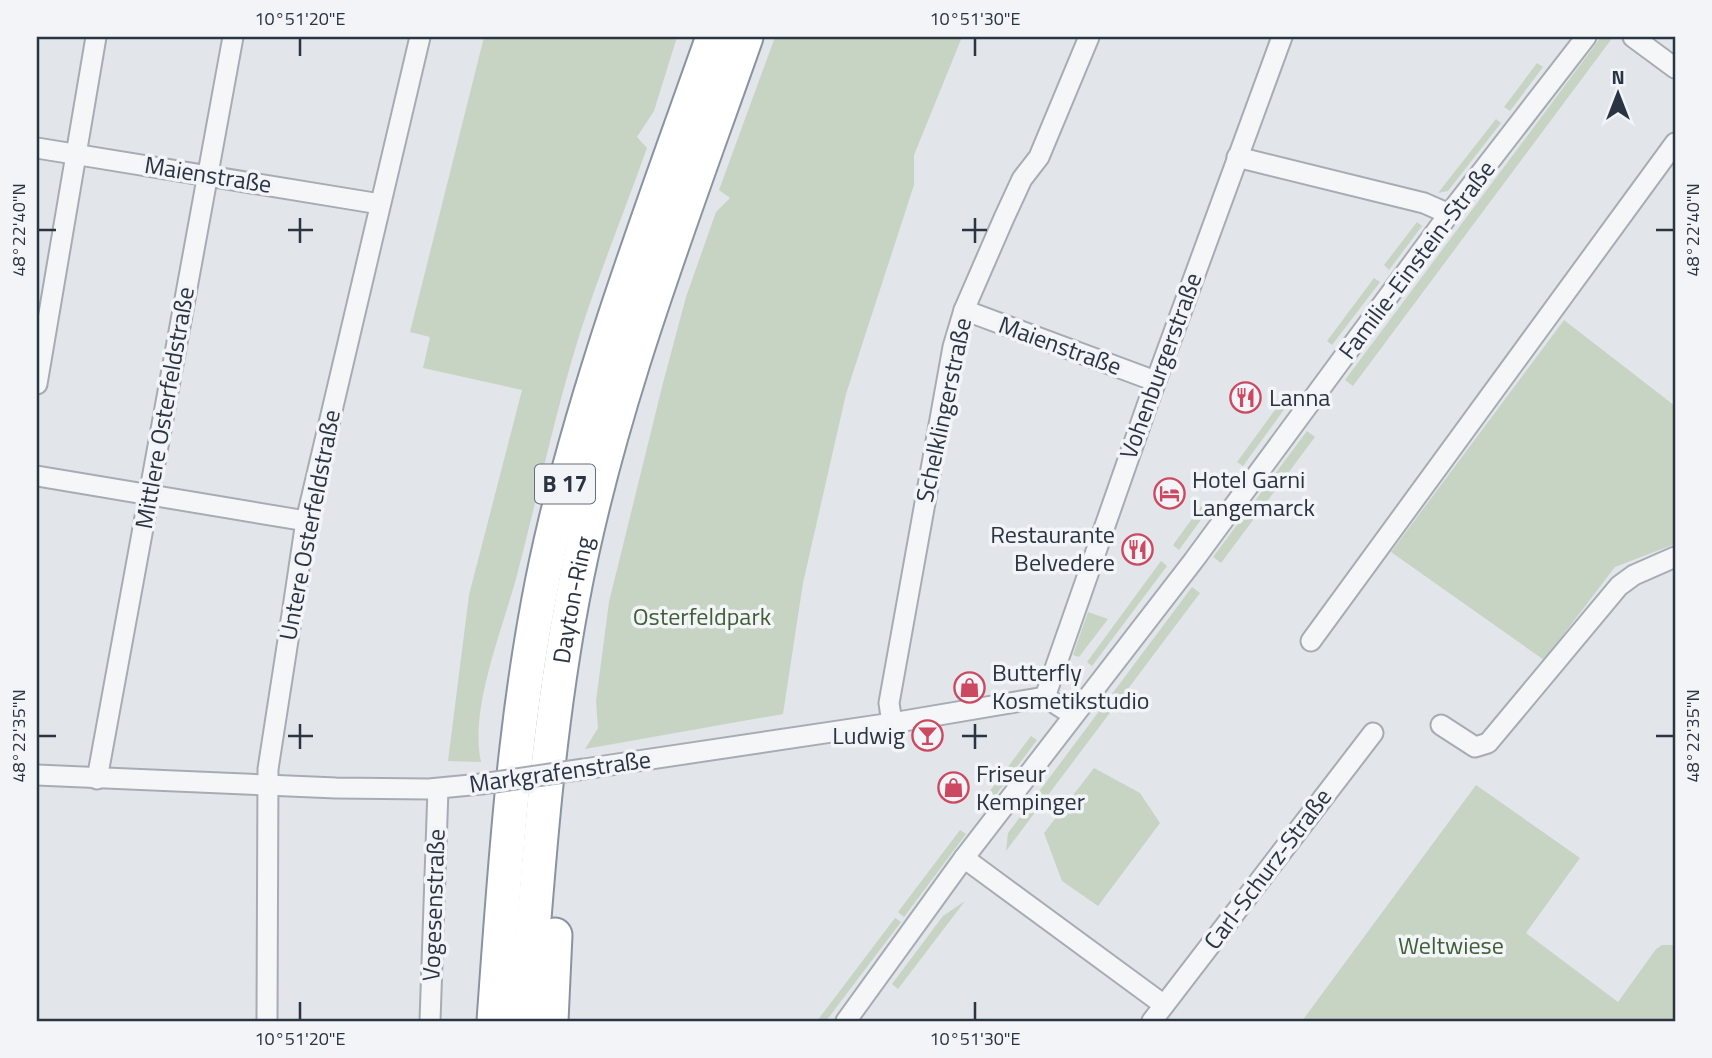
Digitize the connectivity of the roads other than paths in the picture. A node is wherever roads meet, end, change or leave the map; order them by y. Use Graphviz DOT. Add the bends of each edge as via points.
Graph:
graph roads {
  1 [pos="96,37"];
  2 [pos="233,37"];
  3 [pos="420,37"];
  4 [pos="713,37"];
  5 [pos="746,37"];
  6 [pos="1089,37"];
  7 [pos="1282,37"];
  8 [pos="1586,37"];
  9 [pos="1633,37"];
  10 [pos="1675,68"];
  11 [pos="1675,143"];
  12 [pos="37,148"];
  13 [pos="76,155"];
  14 [pos="1237,157"];
  15 [pos="207,175"];
  16 [pos="380,204"];
  17 [pos="1450,214"];
  18 [pos="964,310"];
  19 [pos="1156,382"];
  20 [pos="37,384"];
  21 [pos="37,476"];
  22 [pos="150,495"];
  23 [pos="306,521"];
  24 [pos="1675,557"];
  25 [pos="1311,640"];
  26 [pos="1045,697"];
  27 [pos="1073,715"];
  28 [pos="892,723"];
  29 [pos="1441,725"];
  30 [pos="1373,733"];
  31 [pos="549,754"];
  32 [pos="37,775"];
  33 [pos="97,779"];
  34 [pos="267,786"];
  35 [pos="438,789"];
  36 [pos="964,858"];
  37 [pos="505,877"];
  38 [pos="1158,1013"];
  39 [pos="267,1021"];
  40 [pos="430,1021"];
  41 [pos="480,1021"];
  42 [pos="494,1021"];
  43 [pos="526,1021"];
  44 [pos="551,1021"];
  45 [pos="846,1021"];
  1 -- 13 [label="street"];
  2 -- 15 [label="street, Mittlere Osterfeldstraße"];
  3 -- 16 [label="street, Untere Osterfeldstraße"];
  4 -- 37 [label="highway, Dayton-Ring / B 17" via="594,378 558,512 526,685"];
  5 -- 31 [label="highway, Dayton-Ring / B 17" via="650,310 607,453 572,602"];
  6 -- 18 [label="street, Schelklingerstraße" via="1039,157 1022,178"];
  7 -- 14 [label="street, Vohenburgerstraße"];
  8 -- 17 [label="street, Familie-Einstein-Straße"];
  9 -- 10 [label="street"];
  11 -- 25 [label="street"];
  12 -- 13 [label="street, Maienstraße"];
  13 -- 15 [label="street, Maienstraße"];
  13 -- 20 [label="street"];
  14 -- 17 [label="street" via="1424,203"];
  14 -- 19 [label="street, Vohenburgerstraße"];
  15 -- 16 [label="street, Maienstraße"];
  15 -- 22 [label="street, Mittlere Osterfeldstraße"];
  16 -- 23 [label="street, Untere Osterfeldstraße"];
  17 -- 27 [label="street, Familie-Einstein-Straße"];
  18 -- 19 [label="street, Maienstraße"];
  18 -- 28 [label="street, Schelklingerstraße" via="950,361 892,681"];
  19 -- 26 [label="street, Vohenburgerstraße"];
  21 -- 22 [label="street"];
  22 -- 23 [label="street"];
  22 -- 33 [label="street, Mittlere Osterfeldstraße"];
  23 -- 34 [label="street, Untere Osterfeldstraße"];
  24 -- 29 [label="street" via="1619,586 1488,743 1475,747"];
  26 -- 27 [label="street"];
  26 -- 28 [label="street, Markgrafenstraße"];
  27 -- 36 [label="street, Familie-Einstein-Straße"];
  28 -- 35 [label="street, Markgrafenstraße, bridge"];
  30 -- 38 [label="street, Carl-Schurz-Straße"];
  31 -- 43 [label="highway, Dayton-Ring / B 17"];
  31 -- 44 [label="highway" via="555,927"];
  32 -- 33 [label="street, Markgrafenstraße"];
  33 -- 34 [label="street, Markgrafenstraße"];
  34 -- 35 [label="street, Markgrafenstraße"];
  34 -- 39 [label="street, Untere Osterfeldstraße"];
  35 -- 40 [label="street, Vogesenstraße"];
  36 -- 38 [label="street, Carl-Schurz-Straße"];
  36 -- 45 [label="street, Familie-Einstein-Straße"];
  37 -- 41 [label="highway"];
  37 -- 42 [label="highway, Dayton-Ring / B 17"];
}
